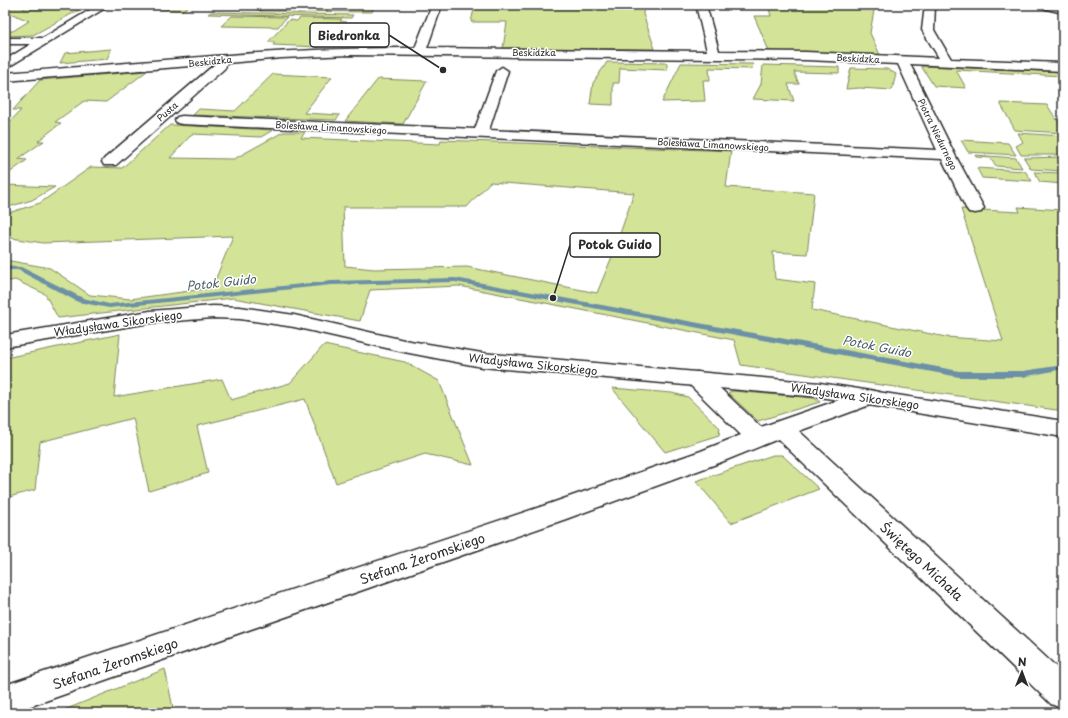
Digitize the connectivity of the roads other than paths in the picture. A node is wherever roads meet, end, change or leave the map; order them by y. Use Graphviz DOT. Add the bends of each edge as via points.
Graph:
graph roads {
  1 [pos="104,5"];
  2 [pos="438,5"];
  3 [pos="702,5"];
  4 [pos="930,5"];
  5 [pos="1042,5"];
  6 [pos="1063,10"];
  7 [pos="5,41"];
  8 [pos="44,41"];
  9 [pos="420,51"];
  10 [pos="714,54"];
  11 [pos="221,60"];
  12 [pos="902,60"];
  13 [pos="948,63"];
  14 [pos="5,65"];
  15 [pos="1063,67"];
  16 [pos="502,71"];
  17 [pos="5,76"];
  18 [pos="182,120"];
  19 [pos="480,134"];
  20 [pos="947,155"];
  21 [pos="110,162"];
  22 [pos="975,208"];
  23 [pos="5,341"];
  24 [pos="697,379"];
  25 [pos="870,397"];
  26 [pos="1063,429"];
  27 [pos="769,432"];
  28 [pos="1063,694"];
  29 [pos="5,700"];
  1 -- 8 [label="street"];
  2 -- 9 [label="street"];
  3 -- 10 [label="street"];
  4 -- 13 [label="street" via="928,30"];
  5 -- 6 [label="street"];
  7 -- 8 [label="street"];
  8 -- 14 [label="street"];
  9 -- 10 [label="street, Beskidzka"];
  9 -- 11 [label="street, Beskidzka" via="306,52"];
  10 -- 12 [label="street, Beskidzka"];
  11 -- 17 [label="street, Beskidzka"];
  11 -- 21 [label="street, Pusta" via="221,65"];
  12 -- 13 [label="street, Beskidzka"];
  12 -- 20 [label="street, Piotra Niedurnego"];
  13 -- 15 [label="street, Beskidzka"];
  16 -- 19 [label="street"];
  18 -- 19 [label="street, Bolesława Limanowskiego"];
  19 -- 20 [label="street, Bolesława Limanowskiego"];
  20 -- 22 [label="street, Piotra Niedurnego"];
  23 -- 24 [label="street, Władysława Sikorskiego" via="150,317 213,312 240,313 294,321 404,346 482,360"];
  24 -- 25 [label="street, Władysława Sikorskiego"];
  24 -- 27 [label="street"];
  25 -- 26 [label="street, Władysława Sikorskiego"];
  25 -- 27 [label="street"];
  27 -- 28 [label="street, Świętego Michała"];
  27 -- 29 [label="street, Stefana Żeromskiego" via="714,455 556,512"];
}
